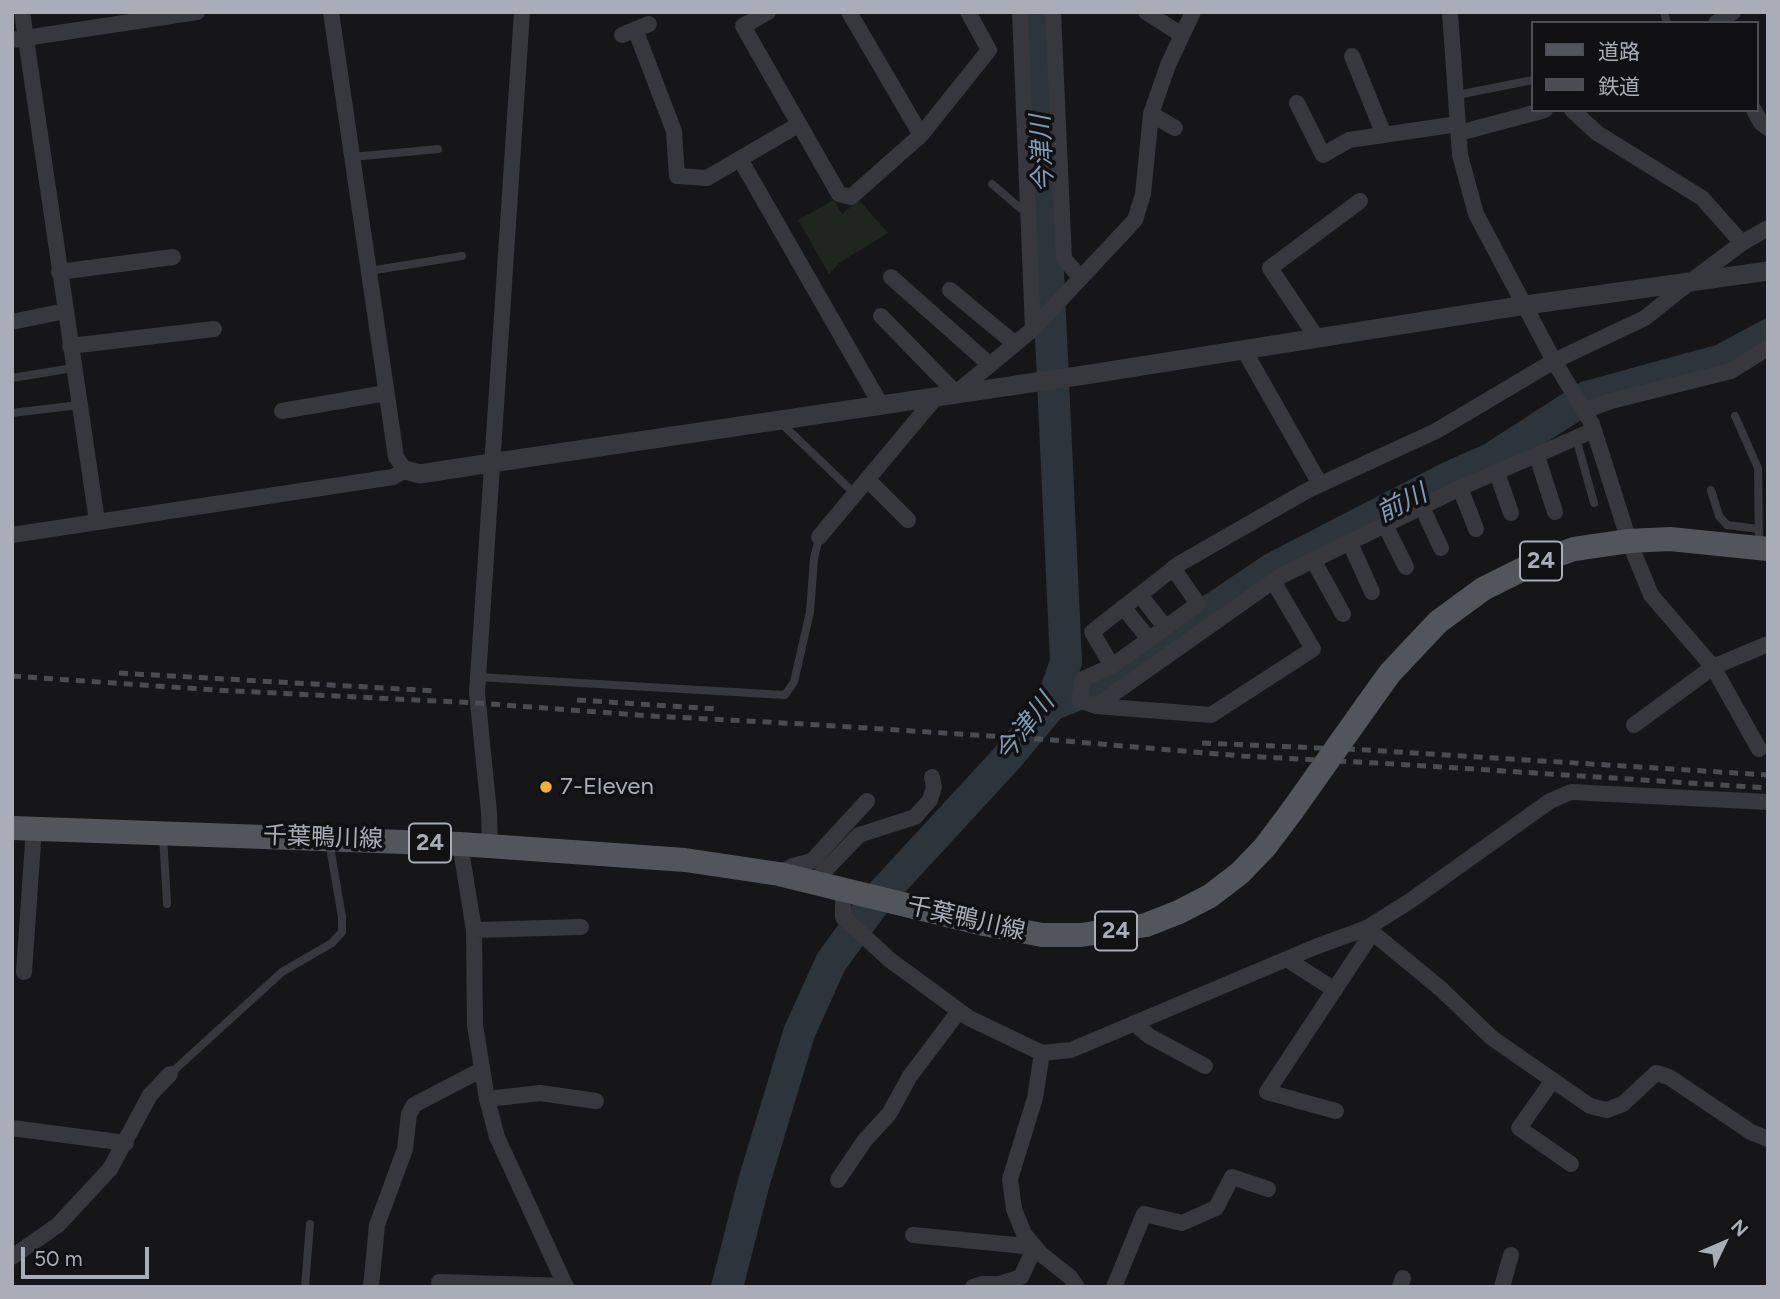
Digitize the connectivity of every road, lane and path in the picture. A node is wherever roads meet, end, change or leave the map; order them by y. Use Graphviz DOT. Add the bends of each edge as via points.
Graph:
graph roads {
  1 [pos="22,12"];
  2 [pos="197,12"];
  3 [pos="331,12"];
  4 [pos="522,12"];
  5 [pos="768,12"];
  6 [pos="849,12"];
  7 [pos="968,12"];
  8 [pos="1020,12"];
  9 [pos="1052,12"];
  10 [pos="1146,12"];
  11 [pos="1193,12"];
  12 [pos="1450,12"];
  13 [pos="635,29"];
  14 [pos="1182,35"];
  15 [pos="19,39"];
  16 [pos="1352,56"];
  17 [pos="1532,80"];
  18 [pos="1457,95"];
  19 [pos="1297,103"];
  20 [pos="1535,112"];
  21 [pos="1574,112"];
  22 [pos="1755,112"];
  23 [pos="1151,114"];
  24 [pos="798,125"];
  25 [pos="1175,128"];
  26 [pos="1458,128"];
  27 [pos="1768,128"];
  28 [pos="921,135"];
  29 [pos="1384,135"];
  30 [pos="438,149"];
  31 [pos="352,157"];
  32 [pos="740,159"];
  33 [pos="992,184"];
  34 [pos="1360,201"];
  35 [pos="1027,214"];
  36 [pos="1768,228"];
  37 [pos="1742,243"];
  38 [pos="462,256"];
  39 [pos="173,257"];
  40 [pos="369,271"];
  41 [pos="1768,271"];
  42 [pos="59,272"];
  43 [pos="891,277"];
  44 [pos="1081,278"];
  45 [pos="1690,282"];
  46 [pos="950,290"];
  47 [pos="1526,305"];
  48 [pos="65,311"];
  49 [pos="881,316"];
  50 [pos="12,322"];
  51 [pos="1033,328"];
  52 [pos="214,330"];
  53 [pos="1317,338"];
  54 [pos="1014,342"];
  55 [pos="70,346"];
  56 [pos="1768,348"];
  57 [pos="1244,350"];
  58 [pos="1554,361"];
  59 [pos="989,364"];
  60 [pos="73,368"];
  61 [pos="12,378"];
  62 [pos="386,393"];
  63 [pos="946,395"];
  64 [pos="79,405"];
  65 [pos="880,405"];
  66 [pos="282,411"];
  67 [pos="1584,411"];
  68 [pos="12,413"];
  69 [pos="1735,416"];
  70 [pos="778,420"];
  71 [pos="1594,430"];
  72 [pos="1576,438"];
  73 [pos="1536,456"];
  74 [pos="491,463"];
  75 [pos="405,470"];
  76 [pos="1497,473"];
  77 [pos="867,479"];
  78 [pos="1320,484"];
  79 [pos="1460,488"];
  80 [pos="1711,490"];
  81 [pos="855,494"];
  82 [pos="1594,503"];
  83 [pos="1422,507"];
  84 [pos="1555,512"];
  85 [pos="1511,513"];
  86 [pos="908,520"];
  87 [pos="97,521"];
  88 [pos="1385,525"];
  89 [pos="1476,529"];
  90 [pos="12,535"];
  91 [pos="818,537"];
  92 [pos="1629,541"];
  93 [pos="1350,542"];
  94 [pos="1762,542"];
  95 [pos="1441,548"];
  96 [pos="1313,560"];
  97 [pos="1406,567"];
  98 [pos="1173,568"];
  99 [pos="1273,581"];
  100 [pos="1372,592"];
  101 [pos="1140,594"];
  102 [pos="1124,607"];
  103 [pos="1343,614"];
  104 [pos="1165,627"];
  105 [pos="1149,639"];
  106 [pos="1768,644"];
  107 [pos="1112,666"];
  108 [pos="1713,667"];
  109 [pos="478,677"];
  110 [pos="1096,706"];
  111 [pos="1634,725"];
  112 [pos="1759,749"];
  113 [pos="932,777"];
  114 [pos="867,801"];
  115 [pos="1768,802"];
  116 [pos="23,828"];
  117 [pos="162,832"];
  118 [pos="329,838"];
  119 [pos="460,844"];
  120 [pos="490,847"];
  121 [pos="779,874"];
  122 [pos="814,882"];
  123 [pos="844,891"];
  124 [pos="167,904"];
  125 [pos="581,927"];
  126 [pos="474,930"];
  127 [pos="1370,931"];
  128 [pos="1288,960"];
  129 [pos="24,972"];
  130 [pos="1335,990"];
  131 [pos="959,1011"];
  132 [pos="1134,1023"];
  133 [pos="1042,1052"];
  134 [pos="1205,1066"];
  135 [pos="481,1070"];
  136 [pos="170,1074"];
  137 [pos="1553,1080"];
  138 [pos="487,1099"];
  139 [pos="596,1101"];
  140 [pos="1336,1111"];
  141 [pos="12,1128"];
  142 [pos="1768,1139"];
  143 [pos="126,1143"];
  144 [pos="1571,1164"];
  145 [pos="838,1180"];
  146 [pos="1268,1189"];
  147 [pos="310,1224"];
  148 [pos="913,1235"];
  149 [pos="1035,1247"];
  150 [pos="1511,1255"];
  151 [pos="12,1257"];
  152 [pos="439,1282"];
  153 [pos="566,1286"];
  154 [pos="305,1287"];
  155 [pos="371,1287"];
  156 [pos="973,1287"];
  157 [pos="1077,1287"];
  158 [pos="1114,1287"];
  159 [pos="1502,1287"];
  1 -- 15 [label="street"];
  2 -- 15 [label="street"];
  3 -- 31 [label="street"];
  4 -- 74 [label="street"];
  5 -- 24 [label="street" via="743,26"];
  6 -- 28 [label="street"];
  7 -- 28 [label="street" via="989,50"];
  8 -- 35 [label="street"];
  9 -- 44 [label="street" via="1064,259"];
  10 -- 14 [label="street"];
  11 -- 14 [label="street"];
  12 -- 18 [label="street"];
  13 -- 32 [label="street" via="674,131 677,176 707,178"];
  14 -- 23 [label="street"];
  15 -- 42 [label="street"];
  16 -- 29 [label="street"];
  17 -- 18 [label="lane"];
  18 -- 26 [label="street"];
  19 -- 29 [label="street" via="1323,155 1349,140"];
  20 -- 26 [label="street"];
  21 -- 37 [label="street" via="1597,133 1702,198"];
  22 -- 27 [label="street"];
  23 -- 25 [label="street"];
  23 -- 44 [label="street" via="1143,194 1135,220"];
  24 -- 28 [label="street" via="839,194 851,197"];
  24 -- 32 [label="street"];
  26 -- 29 [label="street"];
  26 -- 47 [label="street" via="1460,155 1476,214"];
  30 -- 31 [label="lane"];
  31 -- 40 [label="street"];
  32 -- 65 [label="street"];
  33 -- 35 [label="lane"];
  34 -- 53 [label="street" via="1270,268"];
  35 -- 51 [label="street"];
  36 -- 37 [label="street"];
  37 -- 45 [label="street"];
  38 -- 40 [label="lane"];
  39 -- 42 [label="street"];
  40 -- 62 [label="street"];
  41 -- 45 [label="street"];
  42 -- 48 [label="street"];
  43 -- 59 [label="street"];
  44 -- 51 [label="street"];
  45 -- 47 [label="street"];
  45 -- 58 [label="street" via="1645,318"];
  46 -- 54 [label="street"];
  47 -- 53 [label="street"];
  47 -- 58 [label="street"];
  48 -- 50 [label="street"];
  48 -- 55 [label="street"];
  49 -- 63 [label="street"];
  51 -- 54 [label="street"];
  52 -- 55 [label="street"];
  53 -- 57 [label="street"];
  54 -- 59 [label="street"];
  55 -- 60 [label="street"];
  56 -- 67 [label="street" via="1731,371"];
  57 -- 63 [label="street"];
  57 -- 78 [label="street"];
  58 -- 67 [label="street"];
  58 -- 78 [label="street" via="1436,431"];
  59 -- 63 [label="street"];
  60 -- 61 [label="lane"];
  60 -- 64 [label="street"];
  62 -- 66 [label="street"];
  62 -- 75 [label="street" via="396,457"];
  63 -- 65 [label="street"];
  63 -- 77 [label="street"];
  64 -- 68 [label="lane"];
  64 -- 87 [label="street"];
  65 -- 70 [label="street"];
  67 -- 71 [label="street"];
  69 -- 94 [label="lane" via="1758,468"];
  70 -- 74 [label="street"];
  70 -- 81 [label="lane"];
  71 -- 72 [label="street"];
  71 -- 92 [label="street"];
  72 -- 73 [label="street"];
  72 -- 82 [label="lane"];
  73 -- 76 [label="street"];
  73 -- 84 [label="street"];
  74 -- 75 [label="street" via="420,474"];
  74 -- 109 [label="street"];
  75 -- 87 [label="street" via="393,477"];
  76 -- 79 [label="street"];
  76 -- 85 [label="street"];
  77 -- 81 [label="street"];
  77 -- 86 [label="street"];
  78 -- 98 [label="street"];
  79 -- 83 [label="street"];
  79 -- 89 [label="street"];
  80 -- 94 [label="lane" via="1719,516 1727,525"];
  81 -- 91 [label="street"];
  83 -- 88 [label="street"];
  83 -- 95 [label="street"];
  87 -- 90 [label="street"];
  88 -- 93 [label="street"];
  88 -- 97 [label="street"];
  91 -- 109 [label="lane" via="810,612 794,682 785,695"];
  92 -- 94 [label="main road, 千葉鴨川線 / 24"];
  92 -- 108 [label="street" via="1651,596"];
  92 -- 123 [label="main road, 千葉鴨川線 / 24, bridge" via="1574,549 1525,568 1483,589 1438,622 1367,705 1265,847 1210,896 1179,912 1146,925 1081,935 1042,935"];
  93 -- 96 [label="street"];
  93 -- 100 [label="street"];
  96 -- 99 [label="street"];
  96 -- 103 [label="street"];
  98 -- 101 [label="street"];
  98 -- 104 [label="street" via="1198,604"];
  99 -- 110 [label="street"];
  99 -- 110 [label="street" via="1313,649 1211,715"];
  101 -- 102 [label="street"];
  101 -- 104 [label="street"];
  102 -- 105 [label="street"];
  102 -- 107 [label="street" via="1092,632"];
  104 -- 105 [label="street"];
  105 -- 107 [label="street"];
  106 -- 108 [label="street"];
  107 -- 110 [label="street" via="1083,679 1079,700"];
  108 -- 111 [label="street"];
  108 -- 112 [label="street"];
  109 -- 120 [label="street"];
  113 -- 122 [label="street" via="930,800 915,817 859,835"];
  114 -- 121 [label="street" via="812,861"];
  115 -- 127 [label="street" via="1572,792 1550,801"];
  116 -- 117 [label="main road, 千葉鴨川線 / 24"];
  116 -- 129 [label="street"];
  117 -- 118 [label="main road, 千葉鴨川線 / 24"];
  117 -- 124 [label="lane"];
  118 -- 119 [label="main road, 千葉鴨川線 / 24"];
  118 -- 136 [label="lane" via="342,932 332,943 282,972"];
  119 -- 120 [label="main road, 千葉鴨川線 / 24"];
  119 -- 126 [label="street"];
  120 -- 121 [label="main road, 千葉鴨川線 / 24" via="685,860"];
  121 -- 122 [label="main road, 千葉鴨川線 / 24"];
  122 -- 123 [label="main road, 千葉鴨川線 / 24"];
  123 -- 131 [label="street" via="843,917 890,960"];
  125 -- 126 [label="street"];
  126 -- 135 [label="street" via="474,1016"];
  127 -- 128 [label="street"];
  127 -- 130 [label="street"];
  127 -- 137 [label="street" via="1492,1038"];
  128 -- 130 [label="street"];
  128 -- 132 [label="street"];
  130 -- 140 [label="street" via="1267,1092"];
  131 -- 133 [label="street"];
  131 -- 145 [label="street"];
  132 -- 133 [label="street" via="1072,1050"];
  132 -- 134 [label="street"];
  133 -- 149 [label="street" via="1035,1098 1010,1179 1014,1209"];
  135 -- 138 [label="street"];
  135 -- 155 [label="street" via="414,1105 409,1114 405,1149 377,1224"];
  136 -- 143 [label="street" via="150,1095"];
  137 -- 142 [label="street" via="1590,1106 1607,1110 1623,1104 1656,1073"];
  137 -- 144 [label="street" via="1520,1128"];
  138 -- 139 [label="street" via="540,1093"];
  138 -- 153 [label="street" via="497,1137"];
  141 -- 143 [label="street"];
  143 -- 151 [label="street" via="110,1169 58,1225"];
  146 -- 158 [label="street" via="1232,1177 1216,1208 1182,1223 1144,1214"];
  147 -- 154 [label="lane"];
  148 -- 149 [label="street"];
  149 -- 156 [label="street" via="1021,1277"];
  149 -- 157 [label="street"];
  150 -- 159 [label="street"];
  152 -- 153 [label="street"];
}
